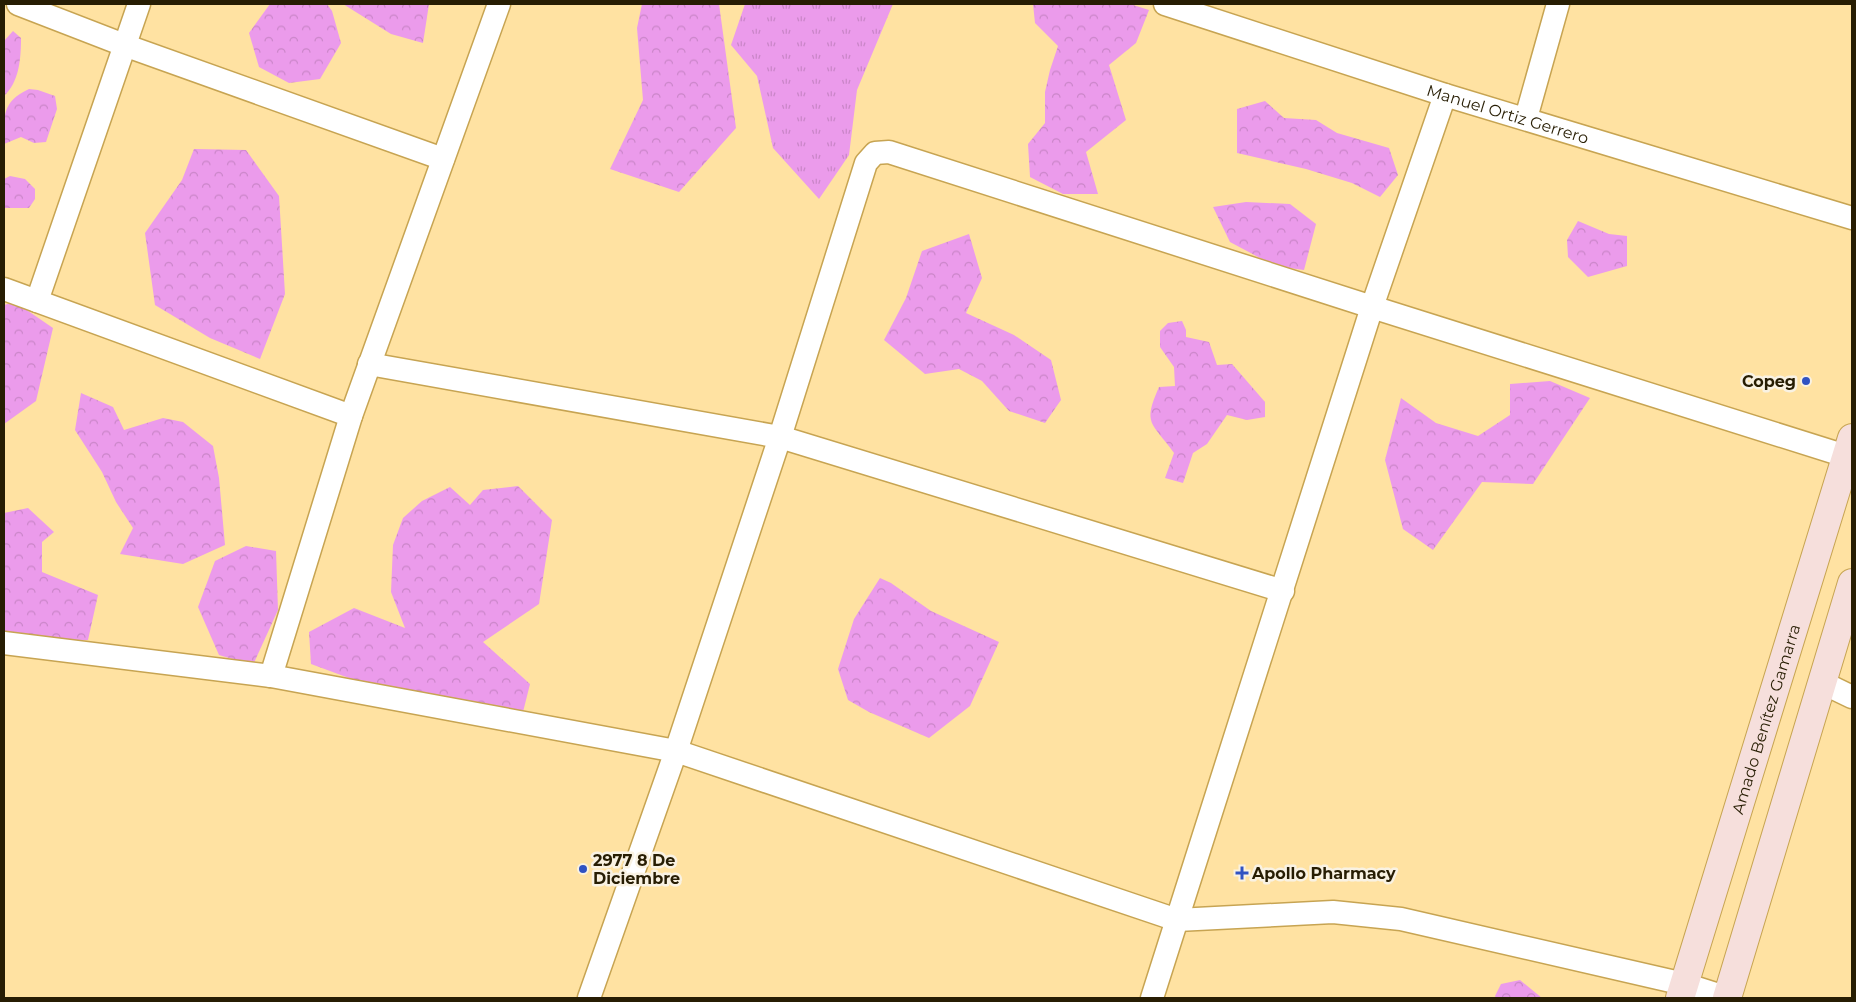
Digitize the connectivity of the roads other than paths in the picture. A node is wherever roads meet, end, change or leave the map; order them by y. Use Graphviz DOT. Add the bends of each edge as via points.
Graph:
graph roads {
  1 [pos="18,4"];
  2 [pos="139,4"];
  3 [pos="499,4"];
  4 [pos="1165,4"];
  5 [pos="1558,4"];
  6 [pos="124,45"];
  7 [pos="1445,95"];
  8 [pos="1526,118"];
  9 [pos="443,159"];
  10 [pos="1852,218"];
  11 [pos="4,289"];
  12 [pos="37,301"];
  13 [pos="1372,307"];
  14 [pos="369,364"];
  15 [pos="351,416"];
  16 [pos="780,437"];
  17 [pos="1850,451"];
  18 [pos="1852,583"];
  19 [pos="1282,590"];
  20 [pos="4,643"];
  21 [pos="271,676"];
  22 [pos="1823,683"];
  23 [pos="1852,697"];
  24 [pos="676,751"];
  25 [pos="1177,920"];
  26 [pos="1682,991"];
  27 [pos="589,998"];
  28 [pos="1152,998"];
  29 [pos="1727,998"];
  1 -- 6 [label="street"];
  2 -- 6 [label="street"];
  3 -- 9 [label="street"];
  4 -- 7 [label="street, Manuel Ortiz Gerrero"];
  5 -- 8 [label="street"];
  6 -- 9 [label="street"];
  6 -- 12 [label="street"];
  7 -- 8 [label="street, Manuel Ortiz Gerrero"];
  7 -- 13 [label="street"];
  8 -- 10 [label="street, Manuel Ortiz Gerrero"];
  9 -- 14 [label="street"];
  11 -- 12 [label="street"];
  12 -- 15 [label="street"];
  13 -- 16 [label="street" via="889,152 875,153 866,163"];
  13 -- 17 [label="street"];
  13 -- 19 [label="street"];
  14 -- 15 [label="street"];
  14 -- 16 [label="street"];
  15 -- 21 [label="street"];
  16 -- 19 [label="street"];
  16 -- 24 [label="street"];
  17 -- 26 [label="main road, Amado Benítez Gamarra"];
  18 -- 22 [label="main road"];
  19 -- 25 [label="street"];
  20 -- 21 [label="street"];
  21 -- 24 [label="street"];
  22 -- 23 [label="street"];
  22 -- 29 [label="main road"];
  24 -- 25 [label="street"];
  24 -- 27 [label="street"];
  25 -- 26 [label="street" via="1333,912 1401,919"];
  25 -- 28 [label="street"];
  26 -- 29 [label="street"];
}
